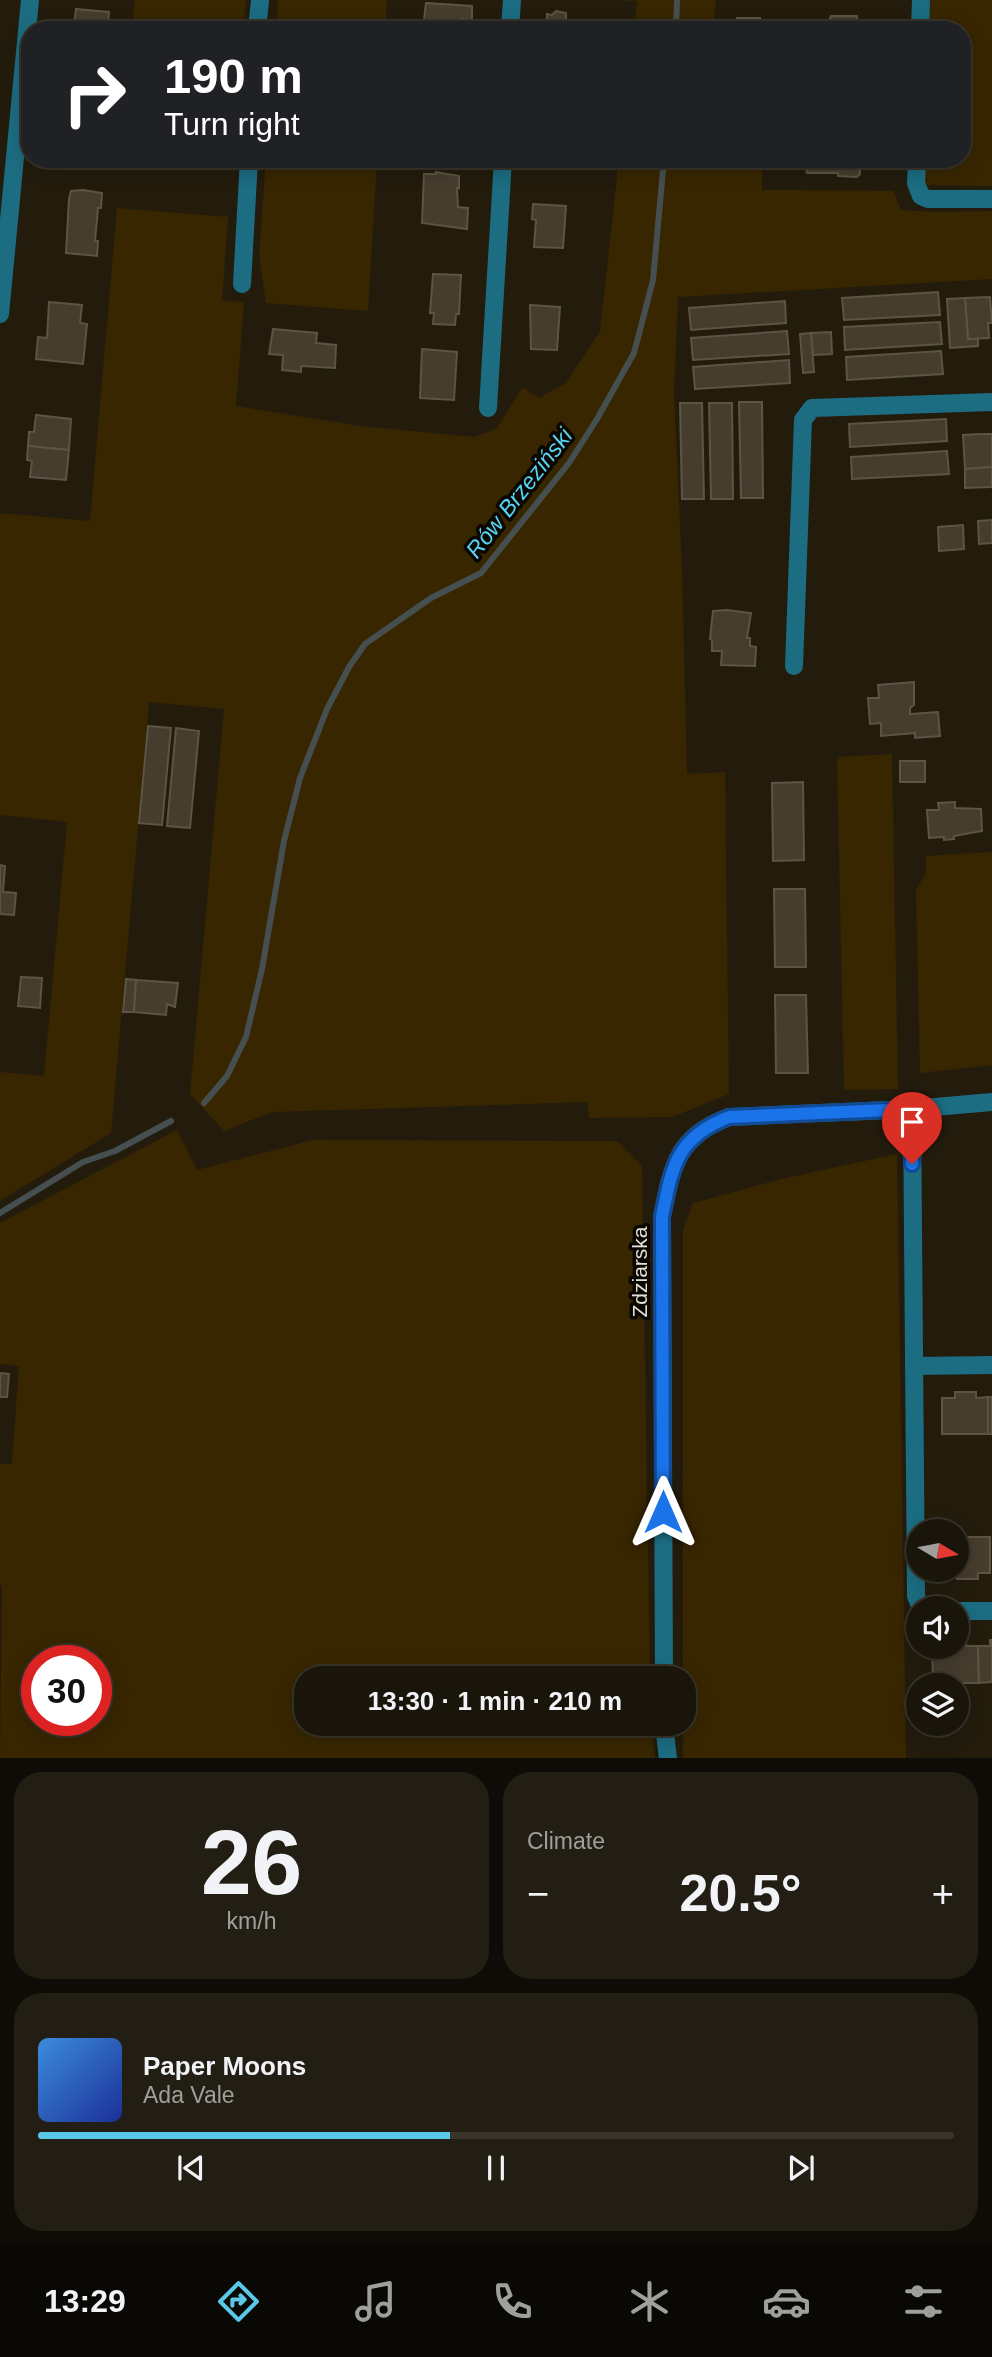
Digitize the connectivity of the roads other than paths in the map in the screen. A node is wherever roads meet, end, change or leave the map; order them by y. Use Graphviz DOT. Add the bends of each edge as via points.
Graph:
graph roads {
  1 [pos="30,0"];
  2 [pos="260,0"];
  3 [pos="512,0"];
  4 [pos="921,0"];
  5 [pos="28,21"];
  6 [pos="258,21"];
  7 [pos="511,21"];
  8 [pos="920,21"];
  9 [pos="21,94"];
  10 [pos="248,168"];
  11 [pos="502,168"];
  12 [pos="917,168"];
  13 [pos="992,199"];
  14 [pos="242,284"];
  15 [pos="0,314"];
  16 [pos="992,402"];
  17 [pos="488,408"];
  18 [pos="794,666"];
  19 [pos="992,1102"];
  20 [pos="912,1109"];
  21 [pos="992,1365"];
  22 [pos="914,1366"];
  23 [pos="916,1596"];
  24 [pos="969,1611"];
  25 [pos="992,1611"];
  26 [pos="664,1666"];
  27 [pos="665,1736"];
  28 [pos="668,1758"];
  1 -- 5 [label="street"];
  2 -- 6 [label="street"];
  3 -- 7 [label="street"];
  4 -- 8 [label="street"];
  9 -- 15 [label="street"];
  10 -- 14 [label="street"];
  11 -- 17 [label="street"];
  12 -- 13 [label="street" via="916,183 921,196 928,199"];
  16 -- 18 [label="street" via="812,408 803,420"];
  19 -- 20 [label="street, Zdziarska"];
  20 -- 22 [label="street"];
  20 -- 26 [label="street, Zdziarska" via="729,1117 707,1125 683,1147 662,1217"];
  21 -- 22 [label="street"];
  22 -- 23 [label="street"];
  24 -- 25 [label="street"];
  27 -- 28 [label="street"];
}
